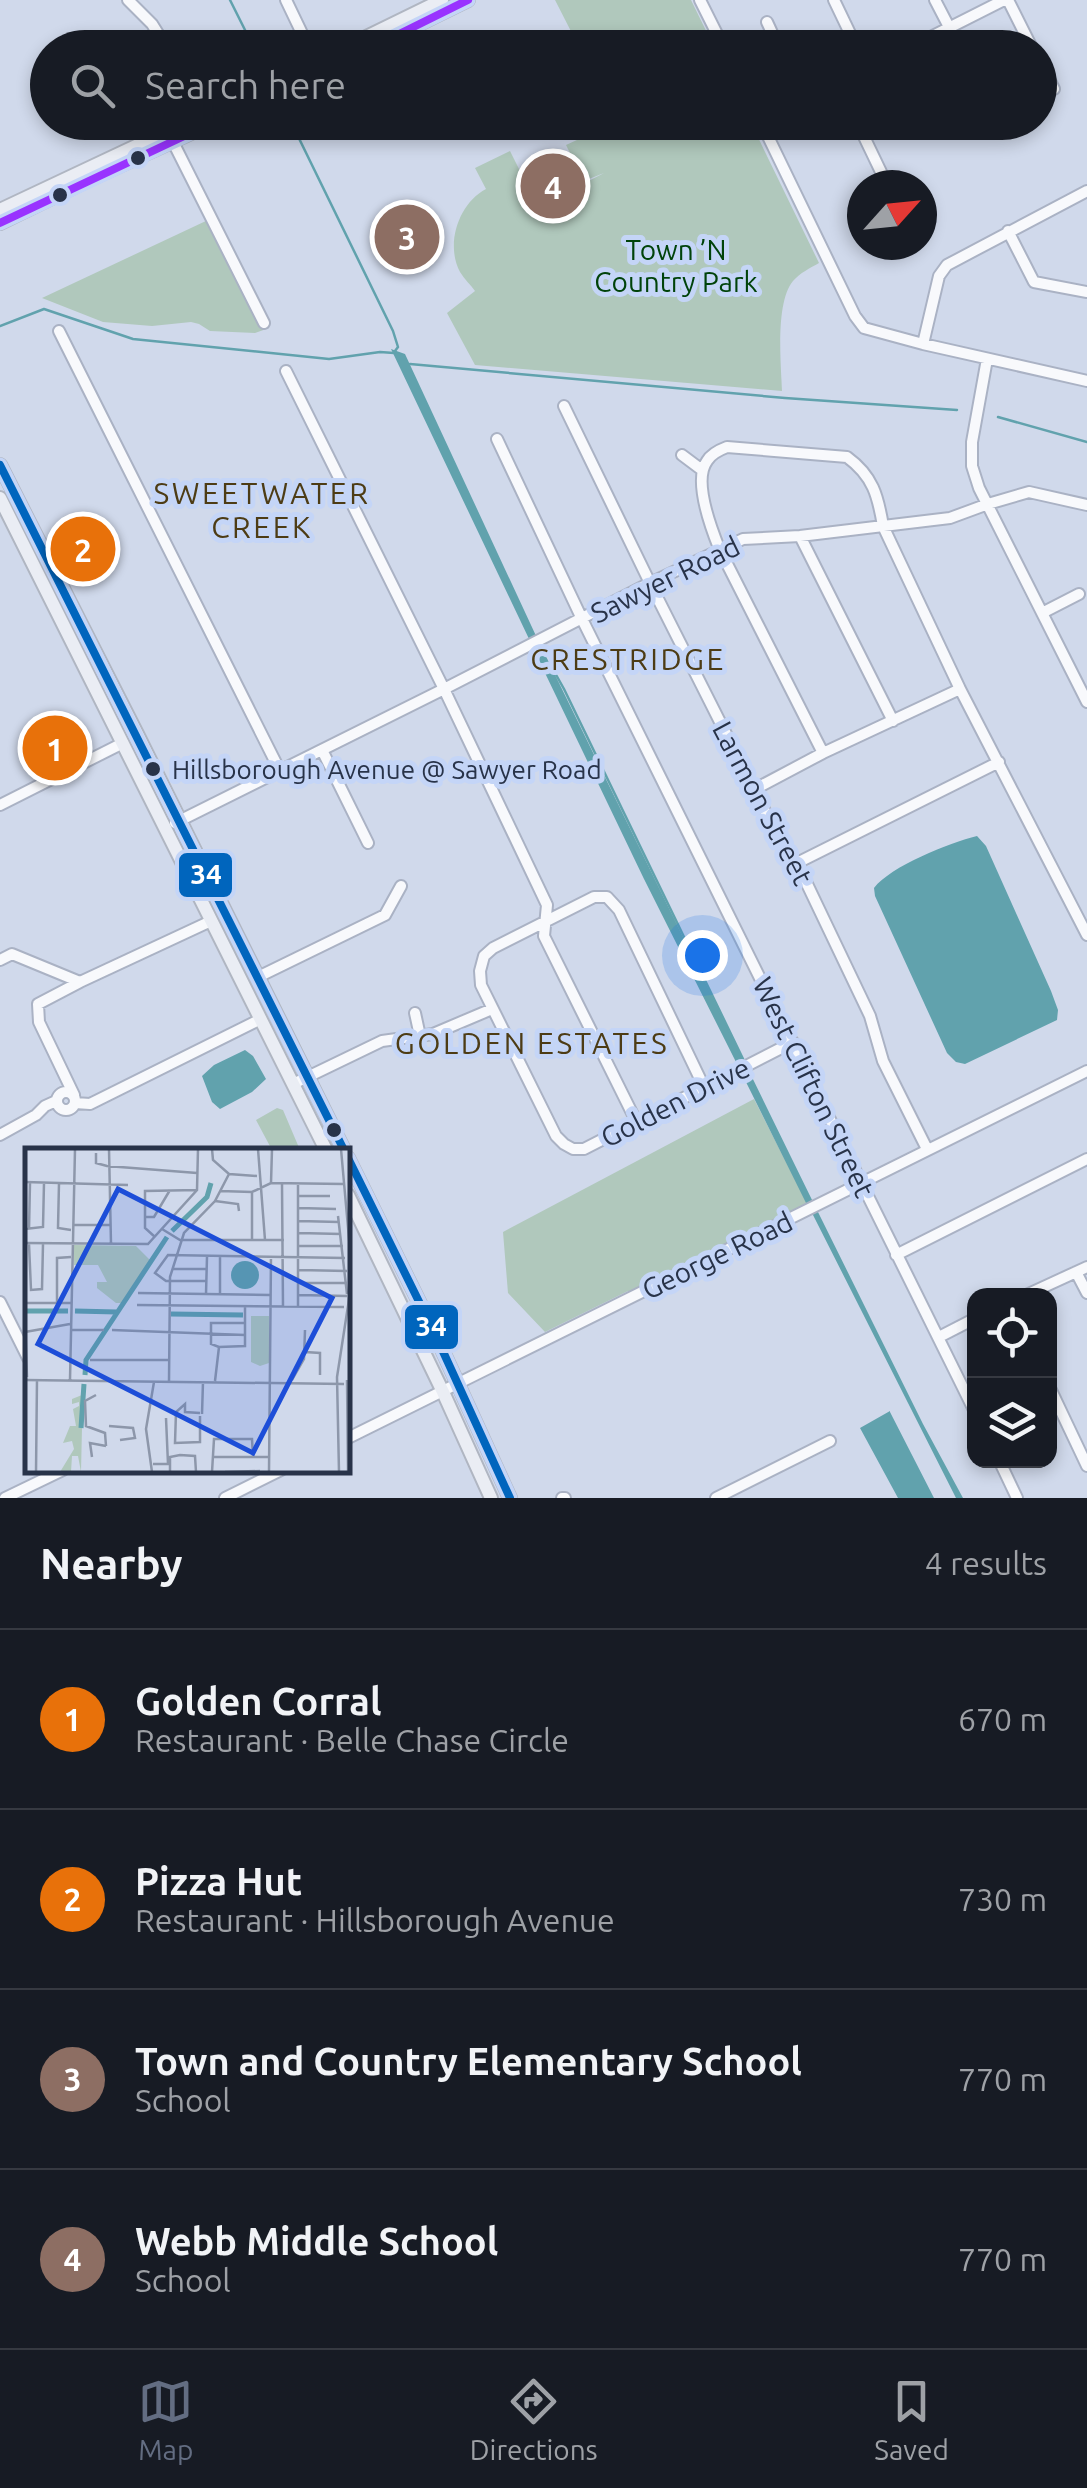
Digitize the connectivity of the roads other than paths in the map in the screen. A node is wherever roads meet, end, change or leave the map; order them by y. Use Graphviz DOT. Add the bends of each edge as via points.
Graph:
graph roads {
  1 [pos="128,0"];
  2 [pos="286,0"];
  3 [pos="468,0"];
  4 [pos="700,0"];
  5 [pos="834,0"];
  6 [pos="935,0"];
  7 [pos="1006,0"];
  8 [pos="446,4"];
  9 [pos="767,22"];
  10 [pos="392,25"];
  11 [pos="413,26"];
  12 [pos="949,27"];
  13 [pos="156,30"];
  14 [pos="300,30"];
  15 [pos="382,30"];
  16 [pos="405,30"];
  17 [pos="715,30"];
  18 [pos="771,30"];
  19 [pos="849,30"];
  20 [pos="946,30"];
  21 [pos="1022,30"];
  22 [pos="152,140"];
  23 [pos="177,140"];
  24 [pos="772,140"];
  25 [pos="865,140"];
  26 [pos="173,142"];
  27 [pos="879,170"];
  28 [pos="1087,190"];
  29 [pos="38,198"];
  30 [pos="4,215"];
  31 [pos="1008,231"];
  32 [pos="1087,292"];
  33 [pos="264,323"];
  34 [pos="59,331"];
  35 [pos="923,344"];
  36 [pos="988,359"];
  37 [pos="286,371"];
  38 [pos="1087,381"];
  39 [pos="564,406"];
  40 [pos="497,439"];
  41 [pos="682,455"];
  42 [pos="1,468"];
  43 [pos="702,470"];
  44 [pos="0,486"];
  45 [pos="0,498"];
  46 [pos="988,504"];
  47 [pos="1087,505"];
  48 [pos="26,516"];
  49 [pos="883,526"];
  50 [pos="16,529"];
  51 [pos="800,536"];
  52 [pos="718,548"];
  53 [pos="33,564"];
  54 [pos="54,570"];
  55 [pos="650,582"];
  56 [pos="1079,594"];
  57 [pos="1042,613"];
  58 [pos="582,619"];
  59 [pos="92,646"];
  60 [pos="82,662"];
  61 [pos="444,689"];
  62 [pos="960,689"];
  63 [pos="1087,702"];
  64 [pos="892,721"];
  65 [pos="137,734"];
  66 [pos="123,743"];
  67 [pos="322,750"];
  68 [pos="822,753"];
  69 [pos="999,762"];
  70 [pos="280,771"];
  71 [pos="755,789"];
  72 [pos="0,805"];
  73 [pos="180,820"];
  74 [pos="166,828"];
  75 [pos="368,844"];
  76 [pos="797,863"];
  77 [pos="186,870"];
  78 [pos="402,886"];
  79 [pos="211,921"];
  80 [pos="547,922"];
  81 [pos="233,927"];
  82 [pos="1087,935"];
  83 [pos="0,960"];
  84 [pos="258,978"];
  85 [pos="80,982"];
  86 [pos="269,1001"];
  87 [pos="492,1008"];
  88 [pos="415,1013"];
  89 [pos="261,1020"];
  90 [pos="420,1036"];
  91 [pos="793,1042"];
  92 [pos="1087,1071"];
  93 [pos="307,1077"];
  94 [pos="293,1084"];
  95 [pos="704,1086"];
  96 [pos="74,1099"];
  97 [pos="637,1122"];
  98 [pos="0,1134"];
  99 [pos="325,1148"];
  100 [pos="343,1148"];
  101 [pos="927,1149"];
  102 [pos="1087,1159"];
  103 [pos="350,1162"];
  104 [pos="350,1180"];
  105 [pos="862,1182"];
  106 [pos="350,1198"];
  107 [pos="380,1221"];
  108 [pos="896,1255"];
  109 [pos="1082,1269"];
  110 [pos="1041,1288"];
  111 [pos="1087,1293"];
  112 [pos="0,1302"];
  113 [pos="967,1323"];
  114 [pos="939,1337"];
  115 [pos="25,1352"];
  116 [pos="458,1385"];
  117 [pos="443,1392"];
  118 [pos="967,1395"];
  119 [pos="1057,1403"];
  120 [pos="350,1437"];
  121 [pos="830,1442"];
  122 [pos="1087,1466"];
  123 [pos="1003,1468"];
  124 [pos="57,1473"];
  125 [pos="276,1473"];
  126 [pos="5,1498"];
  127 [pos="226,1498"];
  128 [pos="491,1498"];
  129 [pos="510,1498"];
  130 [pos="716,1498"];
  131 [pos="1018,1498"];
  1 -- 13 [label="street"];
  2 -- 14 [label="street"];
  3 -- 8 [label="main road"];
  4 -- 17 [label="street"];
  5 -- 19 [label="street"];
  6 -- 12 [label="street"];
  7 -- 12 [label="street"];
  7 -- 21 [label="street"];
  8 -- 10 [label="main road"];
  8 -- 11 [label="main road"];
  9 -- 18 [label="street"];
  10 -- 11 [label="main road"];
  10 -- 15 [label="main road"];
  11 -- 16 [label="main road"];
  12 -- 20 [label="street"];
  22 -- 29 [label="main road"];
  23 -- 26 [label="main road"];
  24 -- 35 [label="street" via="855,316 864,328"];
  25 -- 27 [label="street"];
  26 -- 29 [label="main road"];
  26 -- 33 [label="street"];
  28 -- 31 [label="street"];
  29 -- 30 [label="main road"];
  31 -- 32 [label="street" via="1034,282"];
  31 -- 35 [label="street" via="947,264"];
  34 -- 70 [label="street"];
  35 -- 36 [label="street"];
  36 -- 38 [label="street"];
  36 -- 46 [label="street" via="972,466"];
  37 -- 61 [label="street"];
  39 -- 55 [label="street, Larmon Street"];
  40 -- 58 [label="street, West Clifton Street"];
  41 -- 43 [label="street"];
  42 -- 48 [label="main road"];
  43 -- 49 [label="street" via="717,451 737,446 847,457 871,484"];
  43 -- 52 [label="street"];
  44 -- 48 [label="main road" via="14,510"];
  45 -- 50 [label="main road"];
  46 -- 47 [label="street, Sawyer Road" via="1029,492"];
  46 -- 49 [label="street, Sawyer Road" via="950,518"];
  46 -- 57 [label="street"];
  48 -- 54 [label="main road"];
  49 -- 51 [label="street, Sawyer Road"];
  49 -- 62 [label="street"];
  50 -- 53 [label="main road"];
  50 -- 54 [label="main road" via="25,527"];
  51 -- 52 [label="street, Sawyer Road" via="743,539"];
  51 -- 64 [label="street"];
  52 -- 55 [label="street, Sawyer Road"];
  52 -- 68 [label="street"];
  53 -- 59 [label="main road" via="47,576 78,636"];
  53 -- 60 [label="main road"];
  54 -- 59 [label="main road"];
  55 -- 58 [label="street, Sawyer Road"];
  55 -- 71 [label="street, Larmon Street"];
  56 -- 57 [label="street"];
  57 -- 63 [label="street"];
  58 -- 61 [label="street, Sawyer Road"];
  58 -- 91 [label="street, West Clifton Street"];
  59 -- 65 [label="main road"];
  60 -- 65 [label="main road" via="94,669 119,718"];
  60 -- 66 [label="main road"];
  61 -- 67 [label="street, Sawyer Road"];
  61 -- 80 [label="street" via="548,905"];
  62 -- 64 [label="street"];
  62 -- 69 [label="street"];
  64 -- 68 [label="street"];
  65 -- 73 [label="main road"];
  66 -- 72 [label="street"];
  66 -- 74 [label="main road"];
  67 -- 70 [label="street, Sawyer Road"];
  67 -- 75 [label="street"];
  68 -- 71 [label="street"];
  69 -- 76 [label="street"];
  69 -- 82 [label="street"];
  70 -- 73 [label="street, Sawyer Road"];
  71 -- 76 [label="street, Larmon Street"];
  73 -- 74 [label="street, Sawyer Road"];
  73 -- 81 [label="main road"];
  74 -- 77 [label="main road"];
  76 -- 101 [label="street, Larmon Street"];
  77 -- 79 [label="main road"];
  77 -- 81 [label="main road" via="219,918"];
  78 -- 84 [label="street" via="385,915"];
  79 -- 85 [label="street"];
  79 -- 86 [label="main road" via="226,932 256,991"];
  79 -- 89 [label="main road"];
  80 -- 87 [label="street, Golden Drive" via="484,956 481,984"];
  80 -- 95 [label="street" via="607,897"];
  80 -- 97 [label="street" via="544,936"];
  81 -- 84 [label="main road"];
  83 -- 85 [label="street" via="12,954"];
  84 -- 86 [label="main road"];
  85 -- 96 [label="street" via="38,1004 39,1022"];
  86 -- 93 [label="main road"];
  87 -- 90 [label="street"];
  87 -- 97 [label="street, Golden Drive" via="564,1144 584,1149"];
  88 -- 90 [label="street"];
  89 -- 94 [label="main road"];
  89 -- 96 [label="street" via="90,1104"];
  90 -- 93 [label="street" via="382,1041"];
  91 -- 95 [label="street, Golden Drive"];
  91 -- 105 [label="street, West Clifton Street"];
  92 -- 101 [label="street, George Road"];
  93 -- 94 [label="street"];
  93 -- 100 [label="main road"];
  94 -- 99 [label="main road"];
  95 -- 97 [label="street, Golden Drive"];
  96 -- 98 [label="street" via="61,1109 56,1100"];
  101 -- 105 [label="street, George Road"];
  102 -- 108 [label="street"];
  103 -- 107 [label="main road"];
  104 -- 107 [label="main road" via="370,1220"];
  105 -- 108 [label="street, West Clifton Street"];
  105 -- 116 [label="street, George Road"];
  106 -- 117 [label="main road"];
  107 -- 116 [label="main road"];
  108 -- 114 [label="street, West Clifton Street"];
  109 -- 110 [label="street"];
  109 -- 111 [label="street"];
  112 -- 115 [label="street"];
  113 -- 114 [label="street"];
  114 -- 118 [label="street, West Clifton Street"];
  116 -- 117 [label="street, George Road"];
  116 -- 129 [label="main road"];
  117 -- 120 [label="street, George Road"];
  117 -- 128 [label="main road"];
  119 -- 122 [label="street"];
  121 -- 130 [label="street"];
  123 -- 131 [label="street"];
  124 -- 126 [label="street"];
  125 -- 127 [label="street"];
}
